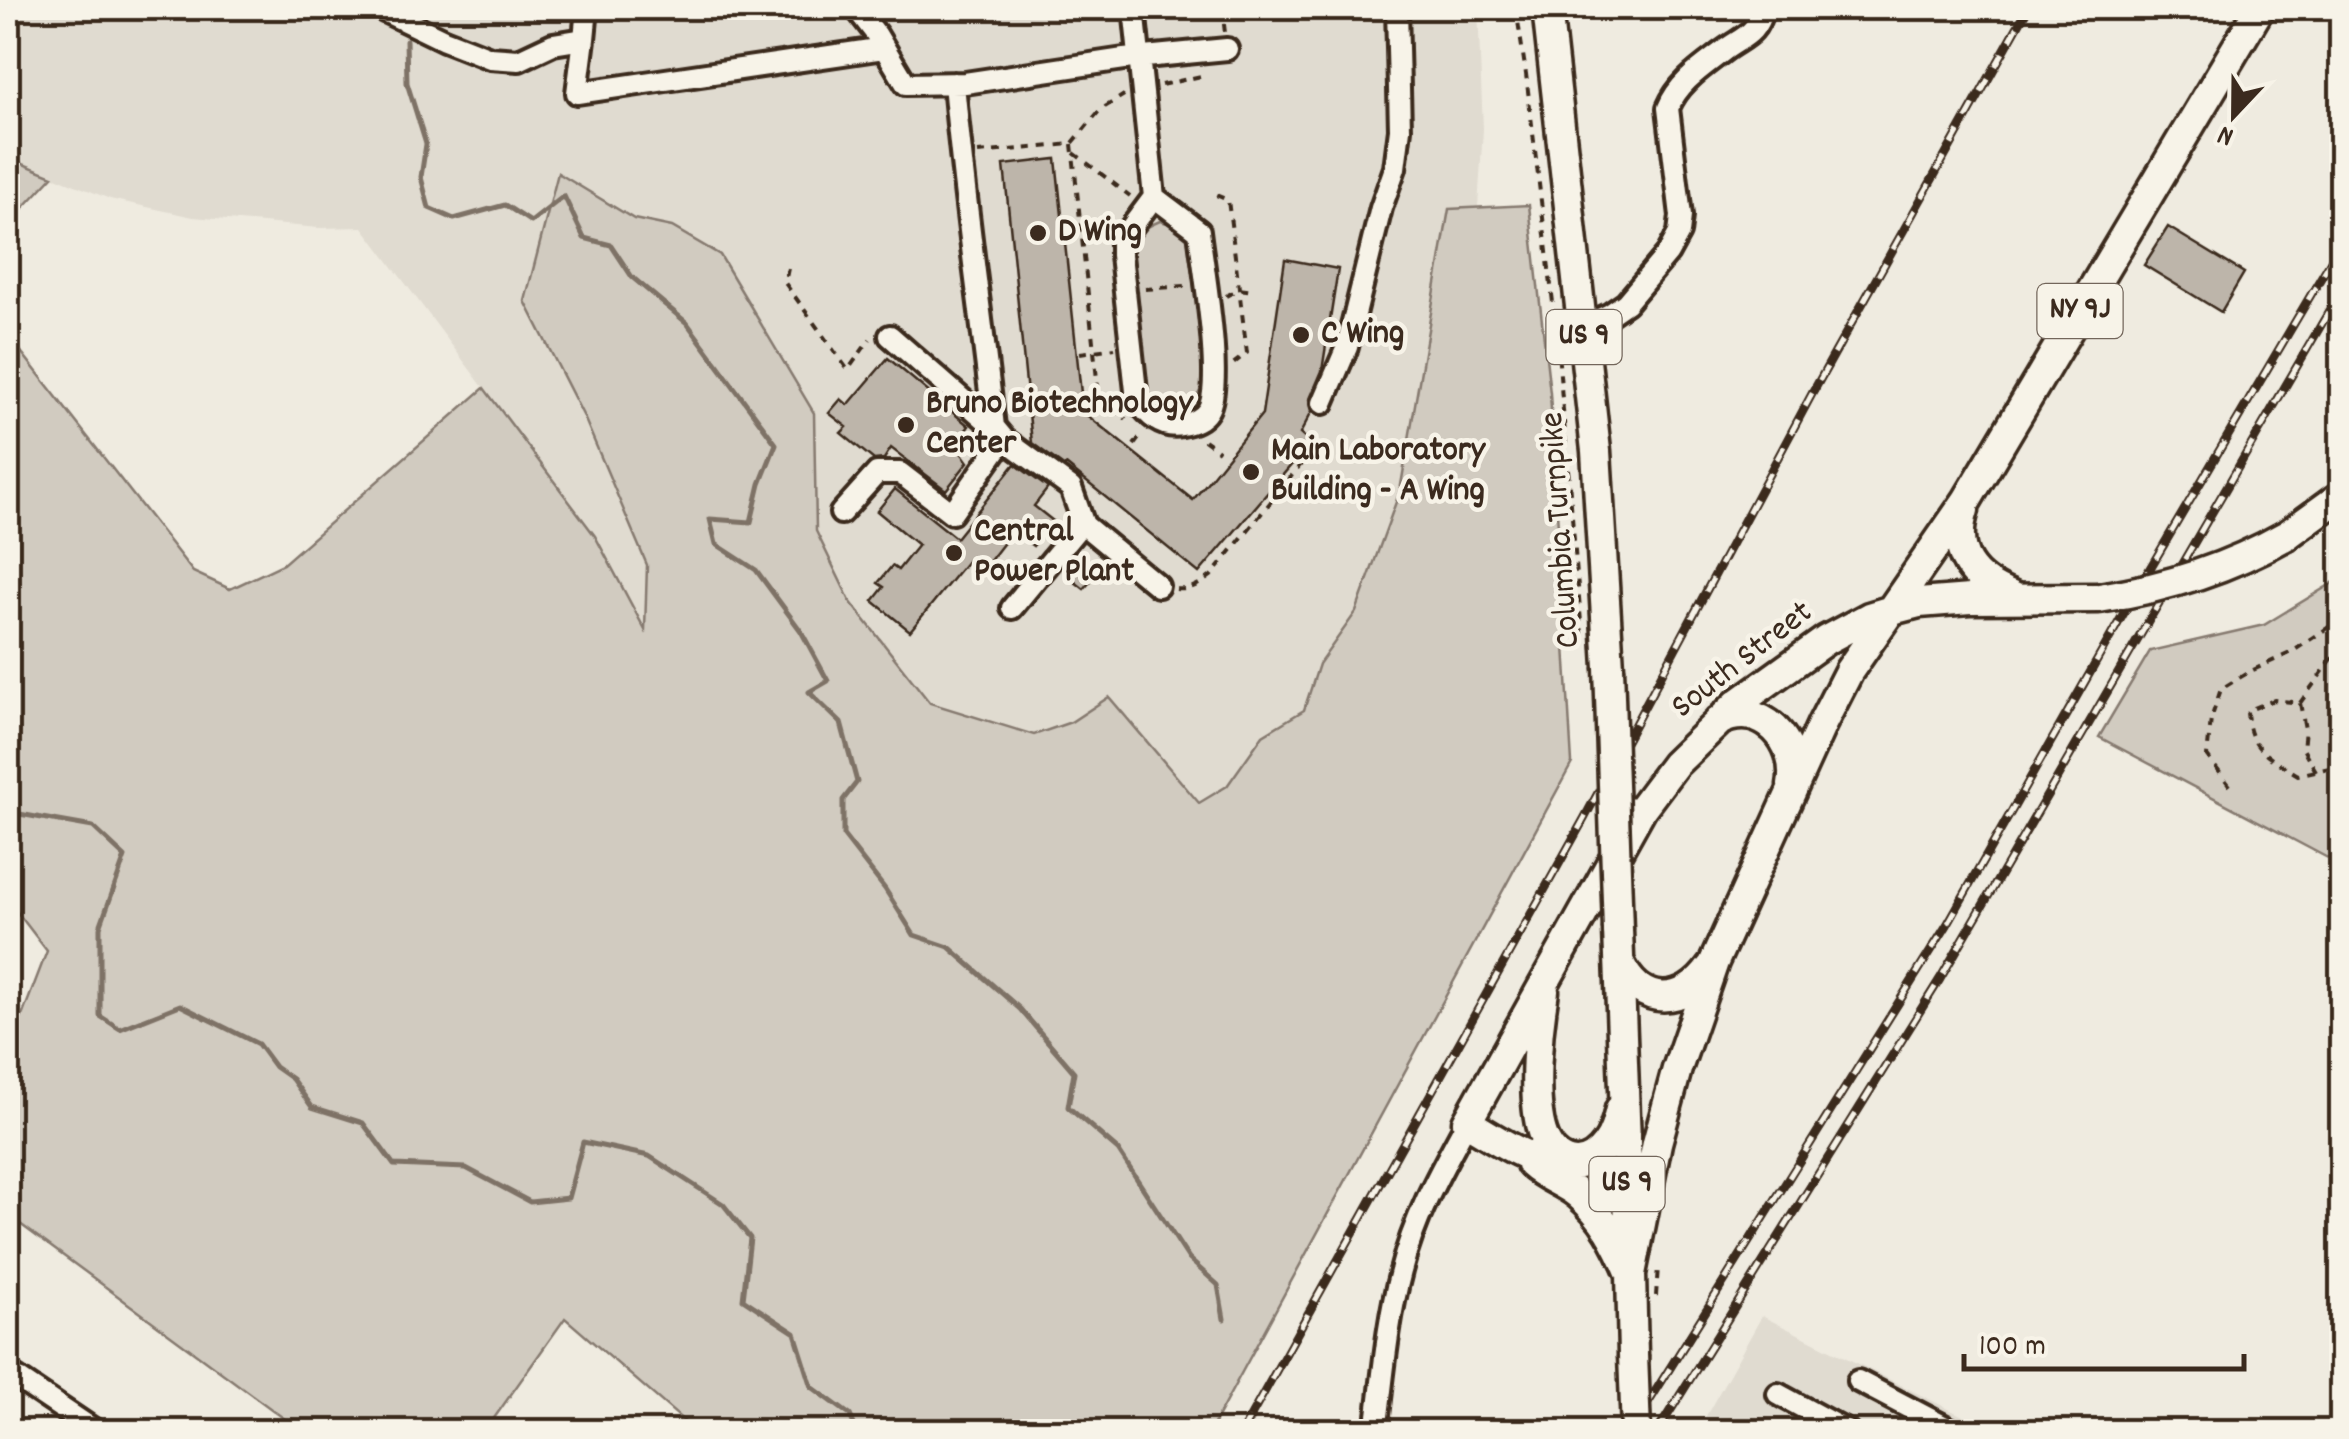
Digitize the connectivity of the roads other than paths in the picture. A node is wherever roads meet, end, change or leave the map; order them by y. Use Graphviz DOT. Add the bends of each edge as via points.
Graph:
graph roads {
  1 [pos="378,8"];
  2 [pos="587,8"];
  3 [pos="856,8"];
  4 [pos="1134,8"];
  5 [pos="1397,8"];
  6 [pos="1548,8"];
  7 [pos="1764,8"];
  8 [pos="2260,8"];
  9 [pos="584,39"];
  10 [pos="884,48"];
  11 [pos="1227,49"];
  12 [pos="1139,58"];
  13 [pos="954,83"];
  14 [pos="1150,203"];
  15 [pos="1583,327"];
  16 [pos="890,336"];
  17 [pos="1323,403"];
  18 [pos="999,433"];
  19 [pos="2342,495"];
  20 [pos="1967,500"];
  21 [pos="841,513"];
  22 [pos="1083,522"];
  23 [pos="1158,586"];
  24 [pos="2028,599"];
  25 [pos="1012,608"];
  26 [pos="1892,610"];
  27 [pos="1715,723"];
  28 [pos="1790,791"];
  29 [pos="1620,962"];
  30 [pos="1714,962"];
  31 [pos="1549,972"];
  32 [pos="1624,1093"];
  33 [pos="1466,1122"];
  34 [pos="1519,1152"];
  35 [pos="1579,1164"];
  36 [pos="1630,1274"];
  37 [pos="8,1372"];
  38 [pos="1858,1381"];
  39 [pos="1778,1394"];
  40 [pos="97,1432"];
  41 [pos="1376,1432"];
  42 [pos="1636,1432"];
  43 [pos="1848,1432"];
  44 [pos="1954,1432"];
  1 -- 9 [label="street" via="490,58 518,60"];
  2 -- 9 [label="street"];
  3 -- 10 [label="street"];
  4 -- 12 [label="street"];
  5 -- 17 [label="street" via="1395,168 1347,347"];
  6 -- 15 [label="main road, Columbia Turnpike / US 9"];
  7 -- 15 [label="street" via="1748,37 1673,95 1668,108 1681,216 1668,253 1626,302"];
  8 -- 20 [label="main road, NY 9J"];
  9 -- 10 [label="street" via="577,93"];
  10 -- 13 [label="street" via="906,84"];
  11 -- 12 [label="street"];
  12 -- 13 [label="street"];
  12 -- 14 [label="street"];
  13 -- 18 [label="street"];
  14 -- 14 [label="street" via="1121,241 1137,400 1171,427 1196,422 1210,408 1216,374 1198,231"];
  15 -- 29 [label="main road, Columbia Turnpike / US 9, bridge" via="1600,504"];
  16 -- 18 [label="street"];
  18 -- 21 [label="street" via="952,513 900,473 877,473"];
  18 -- 22 [label="street" via="1071,488"];
  19 -- 24 [label="main road, South Street, bridge" via="2243,559 2190,579 2099,598"];
  20 -- 24 [label="main road" via="1960,538 1968,564 1987,585"];
  20 -- 26 [label="main road, NY 9J"];
  22 -- 23 [label="street"];
  22 -- 25 [label="street"];
  24 -- 26 [label="main road, South Street" via="1945,600"];
  26 -- 27 [label="main road, South Street" via="1826,640"];
  26 -- 28 [label="main road" via="1849,671"];
  27 -- 28 [label="main road" via="1743,715 1772,727 1791,750"];
  27 -- 31 [label="main road, South Street" via="1642,808"];
  28 -- 30 [label="main road"];
  29 -- 30 [label="main road" via="1637,988 1665,996 1691,989"];
  29 -- 32 [label="main road, US 9"];
  30 -- 36 [label="main road" via="1666,1106"];
  31 -- 33 [label="main road, South Street"];
  31 -- 35 [label="main road" via="1539,1032 1538,1114 1556,1156"];
  32 -- 35 [label="main road" via="1612,1136"];
  32 -- 36 [label="main road, US 9"];
  33 -- 34 [label="main road"];
  33 -- 41 [label="street, South Street" via="1401,1268"];
  34 -- 35 [label="main road" via="1547,1163"];
  34 -- 36 [label="main road" via="1544,1176 1576,1192 1607,1224"];
  36 -- 42 [label="main road, US 9, bridge"];
  37 -- 40 [label="street"];
  38 -- 44 [label="street"];
  39 -- 43 [label="street"];
}
